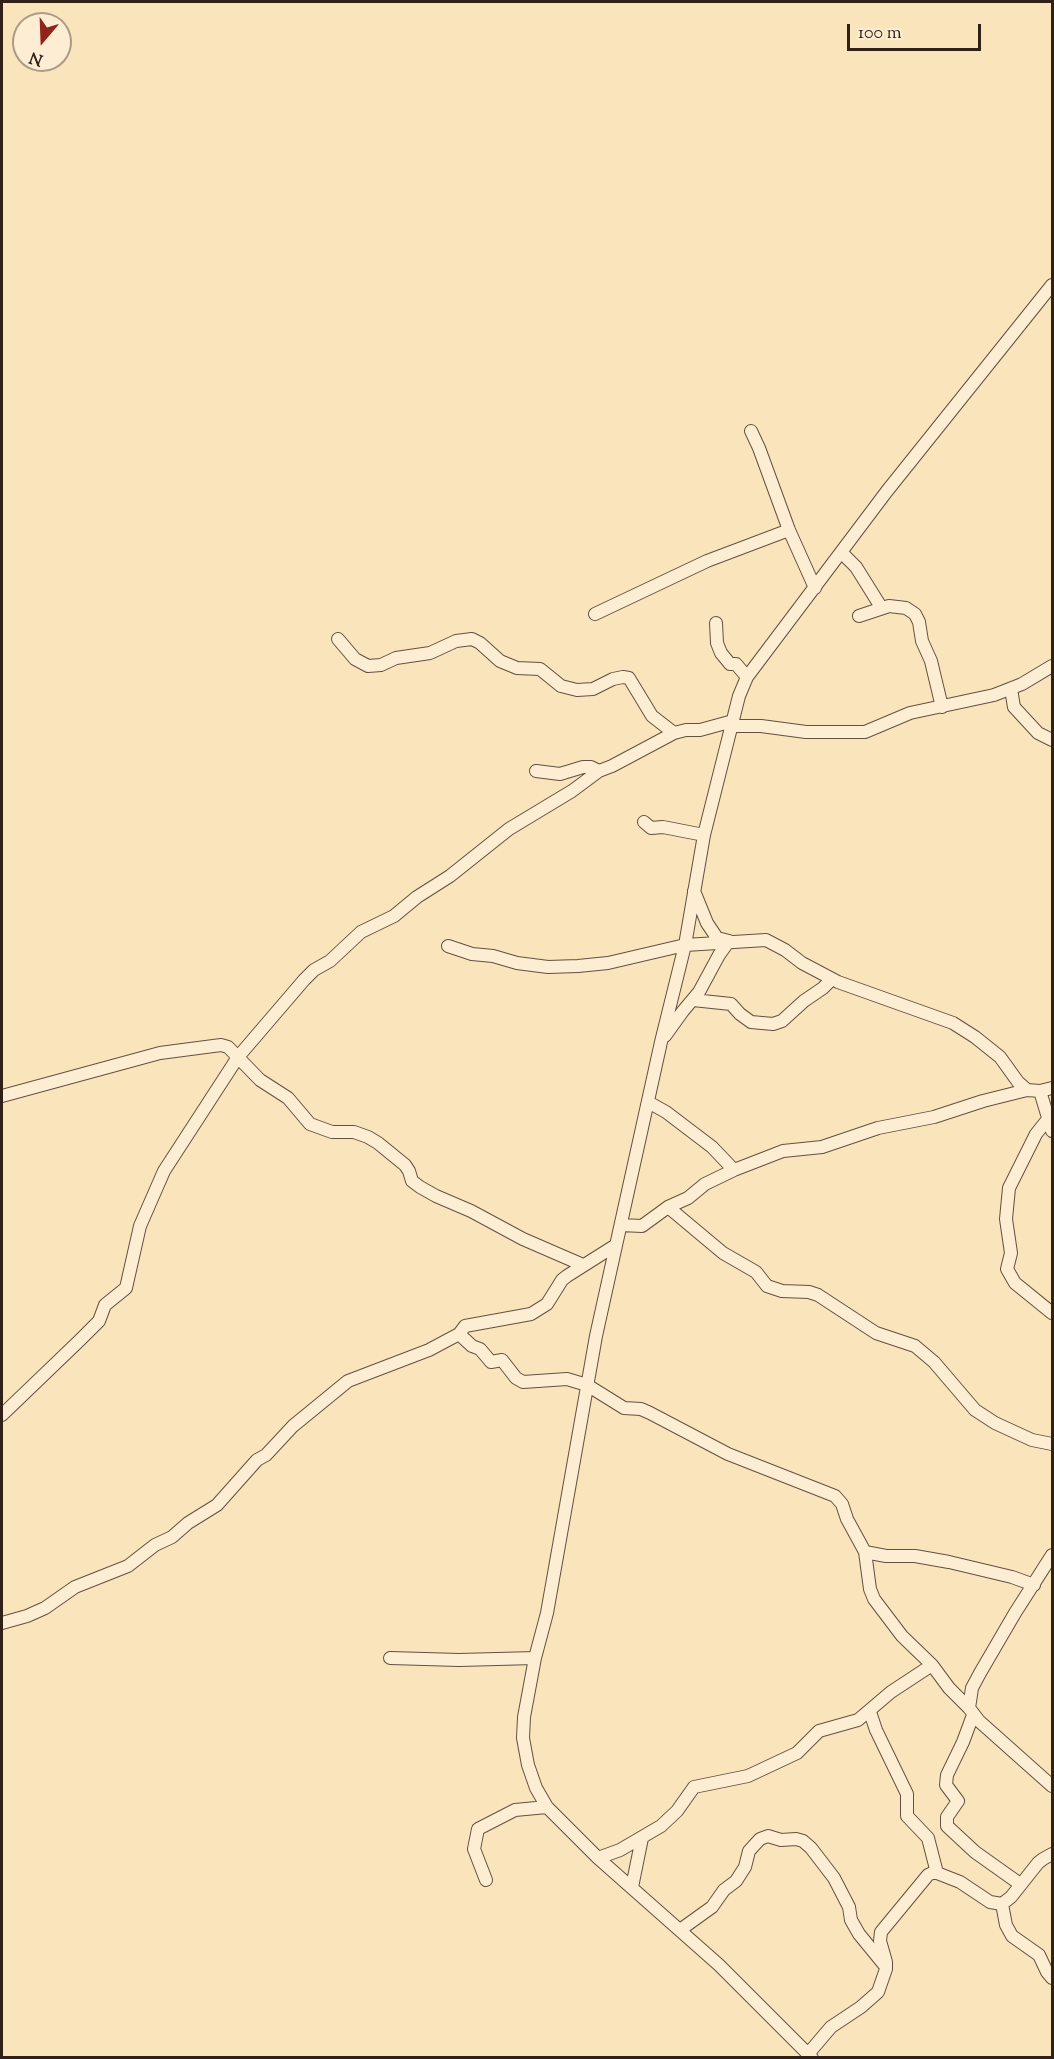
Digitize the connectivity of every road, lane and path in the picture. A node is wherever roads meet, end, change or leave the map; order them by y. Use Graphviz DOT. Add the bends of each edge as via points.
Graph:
graph roads {
  1 [pos="1053,285"];
  2 [pos="751,431"];
  3 [pos="789,530"];
  4 [pos="841,552"];
  5 [pos="815,588"];
  6 [pos="881,607"];
  7 [pos="594,614"];
  8 [pos="859,616"];
  9 [pos="716,623"];
  10 [pos="338,639"];
  11 [pos="1053,666"];
  12 [pos="747,677"];
  13 [pos="1011,689"];
  14 [pos="942,707"];
  15 [pos="732,723"];
  16 [pos="674,733"];
  17 [pos="1053,740"];
  18 [pos="536,771"];
  19 [pos="599,771"];
  20 [pos="644,822"];
  21 [pos="704,835"];
  22 [pos="694,891"];
  23 [pos="729,941"];
  24 [pos="684,945"];
  25 [pos="448,946"];
  26 [pos="832,979"];
  27 [pos="693,1000"];
  28 [pos="661,1042"];
  29 [pos="238,1057"];
  30 [pos="1027,1090"];
  31 [pos="1046,1090"];
  32 [pos="2,1096"];
  33 [pos="648,1102"];
  34 [pos="1048,1119"];
  35 [pos="1053,1131"];
  36 [pos="734,1170"];
  37 [pos="668,1207"];
  38 [pos="621,1225"];
  39 [pos="616,1245"];
  40 [pos="584,1264"];
  41 [pos="1053,1313"];
  42 [pos="459,1334"];
  43 [pos="587,1385"];
  44 [pos="2,1415"];
  45 [pos="1053,1444"];
  46 [pos="865,1552"];
  47 [pos="1053,1555"];
  48 [pos="1035,1585"];
  49 [pos="2,1623"];
  50 [pos="390,1658"];
  51 [pos="535,1658"];
  52 [pos="932,1665"];
  53 [pos="971,1711"];
  54 [pos="870,1712"];
  55 [pos="1053,1786"];
  56 [pos="548,1807"];
  57 [pos="642,1838"];
  58 [pos="1053,1854"];
  59 [pos="598,1858"];
  60 [pos="938,1874"];
  61 [pos="486,1880"];
  62 [pos="1020,1884"];
  63 [pos="632,1887"];
  64 [pos="1002,1904"];
  65 [pos="680,1930"];
  66 [pos="886,1967"];
  67 [pos="1053,1978"];
  68 [pos="810,2056"];
  1 -- 4 [label="street"];
  2 -- 3 [label="street"];
  3 -- 5 [label="street"];
  3 -- 7 [label="street" via="707,561"];
  4 -- 5 [label="street"];
  4 -- 6 [label="street" via="856,567"];
  5 -- 12 [label="street"];
  6 -- 8 [label="street"];
  6 -- 14 [label="street" via="897,606 915,614"];
  9 -- 12 [label="street" via="721,653"];
  10 -- 16 [label="street" via="355,659 368,666 430,653 456,640 472,639 500,662 540,669 561,686 592,689 613,679 629,678 652,716"];
  11 -- 13 [label="street"];
  12 -- 15 [label="street"];
  13 -- 14 [label="street"];
  13 -- 17 [label="street" via="1014,707 1038,733"];
  14 -- 15 [label="street" via="910,713 858,733 806,732"];
  15 -- 16 [label="street"];
  15 -- 21 [label="street"];
  16 -- 19 [label="street"];
  18 -- 19 [label="street" via="560,774 591,767"];
  19 -- 29 [label="street" via="509,829 394,916 361,932 291,992"];
  20 -- 21 [label="street" via="651,828 663,826"];
  21 -- 22 [label="street"];
  22 -- 23 [label="street" via="717,938"];
  22 -- 24 [label="street"];
  23 -- 24 [label="street"];
  23 -- 26 [label="street" via="766,940"];
  23 -- 27 [label="street"];
  24 -- 25 [label="street" via="608,963 548,967"];
  24 -- 28 [label="street"];
  26 -- 27 [label="street" via="782,1021 773,1024 751,1022 731,1004"];
  26 -- 30 [label="street" via="953,1023 1000,1057"];
  27 -- 28 [label="street"];
  28 -- 33 [label="street"];
  29 -- 32 [label="street" via="221,1045 160,1053"];
  29 -- 40 [label="street" via="260,1080 288,1098 310,1124 368,1137 405,1165 412,1181 420,1187 523,1239"];
  29 -- 44 [label="street" via="164,1171 140,1226 126,1288 105,1305 99,1321"];
  30 -- 31 [label="street"];
  30 -- 36 [label="street" via="934,1117 878,1128 822,1147 783,1151"];
  31 -- 34 [label="street"];
  33 -- 36 [label="street" via="712,1147"];
  33 -- 38 [label="street"];
  34 -- 35 [label="street"];
  34 -- 41 [label="street" via="1036,1134 1009,1188 1006,1219 1011,1253 1007,1269 1015,1283"];
  36 -- 37 [label="street"];
  37 -- 38 [label="street" via="642,1226"];
  37 -- 45 [label="street" via="723,1253 756,1272 767,1286 818,1295 876,1333 915,1346 975,1410 1032,1440"];
  38 -- 39 [label="street"];
  39 -- 40 [label="street"];
  39 -- 43 [label="street"];
  40 -- 42 [label="street" via="562,1280 547,1304 531,1314 465,1326"];
  42 -- 43 [label="street" via="491,1362 502,1360 523,1382 567,1379"];
  42 -- 49 [label="street" via="429,1350 348,1381 293,1426 217,1504 128,1566 75,1587 45,1608"];
  43 -- 46 [label="street" via="624,1408 650,1413 728,1454 836,1496"];
  43 -- 51 [label="street" via="547,1613"];
  46 -- 48 [label="street" via="950,1562"];
  46 -- 52 [label="street" via="874,1599 902,1636"];
  47 -- 48 [label="street"];
  48 -- 53 [label="street" via="972,1688"];
  50 -- 51 [label="street"];
  51 -- 56 [label="street" via="523,1738 536,1788"];
  52 -- 53 [label="street"];
  52 -- 54 [label="street" via="891,1692"];
  53 -- 55 [label="street"];
  53 -- 62 [label="street" via="963,1742 947,1775 946,1785 958,1801 947,1818 947,1826"];
  54 -- 57 [label="street" via="848,1724 819,1731 797,1753 748,1776 694,1787 677,1811"];
  54 -- 60 [label="street" via="907,1794 907,1816 928,1838"];
  56 -- 59 [label="street"];
  56 -- 61 [label="street" via="515,1810 478,1829 474,1849"];
  57 -- 59 [label="street"];
  57 -- 63 [label="street"];
  58 -- 62 [label="street" via="1043,1858"];
  59 -- 63 [label="street"];
  60 -- 64 [label="street" via="960,1882 990,1902"];
  60 -- 66 [label="street" via="928,1875 881,1932"];
  62 -- 64 [label="street"];
  63 -- 65 [label="street"];
  64 -- 67 [label="street" via="1012,1936 1039,1955"];
  65 -- 66 [label="street" via="712,1907 736,1881 749,1851 760,1839 796,1839 811,1848 834,1878 859,1934"];
  65 -- 68 [label="street"];
  66 -- 68 [label="street" via="878,1992 831,2027"];
}
